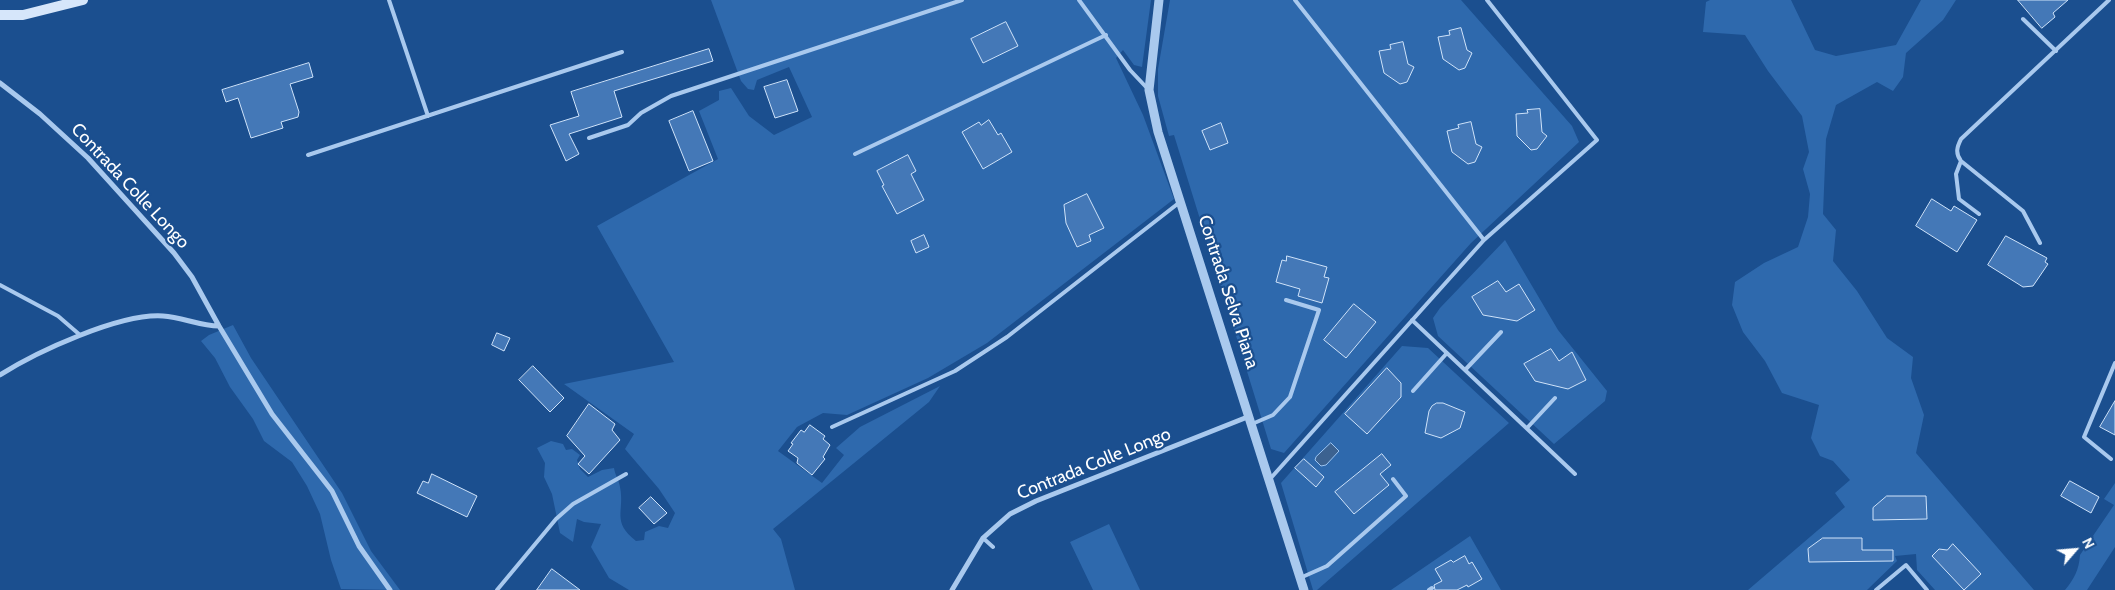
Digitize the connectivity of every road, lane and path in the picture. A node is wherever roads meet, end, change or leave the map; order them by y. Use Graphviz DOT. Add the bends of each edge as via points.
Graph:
graph roads {
  1 [pos="83,0"];
  2 [pos="389,0"];
  3 [pos="962,0"];
  4 [pos="1080,0"];
  5 [pos="1159,0"];
  6 [pos="1294,0"];
  7 [pos="1487,0"];
  8 [pos="2109,0"];
  9 [pos="0,15"];
  10 [pos="2023,18"];
  11 [pos="1106,35"];
  12 [pos="2056,51"];
  13 [pos="622,52"];
  14 [pos="0,83"];
  15 [pos="1149,90"];
  16 [pos="428,116"];
  17 [pos="589,138"];
  18 [pos="854,154"];
  19 [pos="308,155"];
  20 [pos="1961,161"];
  21 [pos="1182,200"];
  22 [pos="1979,214"];
  23 [pos="1484,240"];
  24 [pos="2040,243"];
  25 [pos="0,284"];
  26 [pos="1286,300"];
  27 [pos="1412,320"];
  28 [pos="219,326"];
  29 [pos="1501,332"];
  30 [pos="80,335"];
  31 [pos="1447,353"];
  32 [pos="2115,363"];
  33 [pos="1465,370"];
  34 [pos="0,375"];
  35 [pos="1413,391"];
  36 [pos="1555,398"];
  37 [pos="1251,420"];
  38 [pos="832,427"];
  39 [pos="1527,428"];
  40 [pos="2111,459"];
  41 [pos="626,474"];
  42 [pos="1575,474"];
  43 [pos="1270,479"];
  44 [pos="1393,479"];
  45 [pos="983,538"];
  46 [pos="992,547"];
  47 [pos="1300,578"];
  48 [pos="390,590"];
  49 [pos="497,590"];
  50 [pos="952,590"];
  51 [pos="1304,590"];
  52 [pos="1876,590"];
  53 [pos="1927,590"];
  1 -- 9 [label="main road" via="23,15"];
  2 -- 16 [label="lane"];
  3 -- 17 [label="lane" via="671,96 641,113 628,125"];
  4 -- 11 [label="lane"];
  5 -- 15 [label="street, Contrada Selva Piana"];
  6 -- 23 [label="lane"];
  7 -- 23 [label="lane" via="1597,140"];
  8 -- 12 [label="lane"];
  10 -- 12 [label="lane"];
  11 -- 15 [label="lane" via="1130,70"];
  11 -- 18 [label="lane"];
  12 -- 20 [label="lane" via="1961,139 1957,149"];
  13 -- 16 [label="lane"];
  14 -- 28 [label="street, Contrada Colle Longo" via="65,135 119,191 192,277"];
  15 -- 21 [label="street, Contrada Selva Piana" via="1158,132"];
  16 -- 19 [label="lane"];
  20 -- 22 [label="lane" via="1956,174 1959,199"];
  20 -- 24 [label="lane" via="2023,211"];
  21 -- 37 [label="street, Contrada Selva Piana"];
  21 -- 38 [label="lane" via="1006,337 962,366"];
  23 -- 27 [label="lane"];
  25 -- 30 [label="lane" via="58,316"];
  26 -- 37 [label="lane" via="1319,310 1290,397 1273,415"];
  27 -- 31 [label="lane"];
  27 -- 43 [label="lane"];
  28 -- 30 [label="street" via="163,316 141,317"];
  28 -- 48 [label="street, Contrada Colle Longo" via="272,414 332,491 360,546"];
  29 -- 33 [label="lane"];
  30 -- 34 [label="street" via="20,362"];
  31 -- 33 [label="lane"];
  31 -- 35 [label="lane"];
  32 -- 40 [label="lane" via="2084,437"];
  33 -- 39 [label="lane"];
  36 -- 39 [label="lane"];
  37 -- 43 [label="street, Contrada Selva Piana"];
  37 -- 45 [label="street, Contrada Colle Longo" via="1036,501 1010,514"];
  39 -- 42 [label="lane"];
  41 -- 49 [label="lane" via="567,509"];
  43 -- 47 [label="street, Contrada Selva Piana"];
  44 -- 47 [label="lane" via="1406,496 1327,566"];
  45 -- 46 [label="lane"];
  45 -- 50 [label="street, Contrada Colle Longo"];
  47 -- 51 [label="street, Contrada Selva Piana"];
  52 -- 53 [label="lane" via="1906,565"];
}
